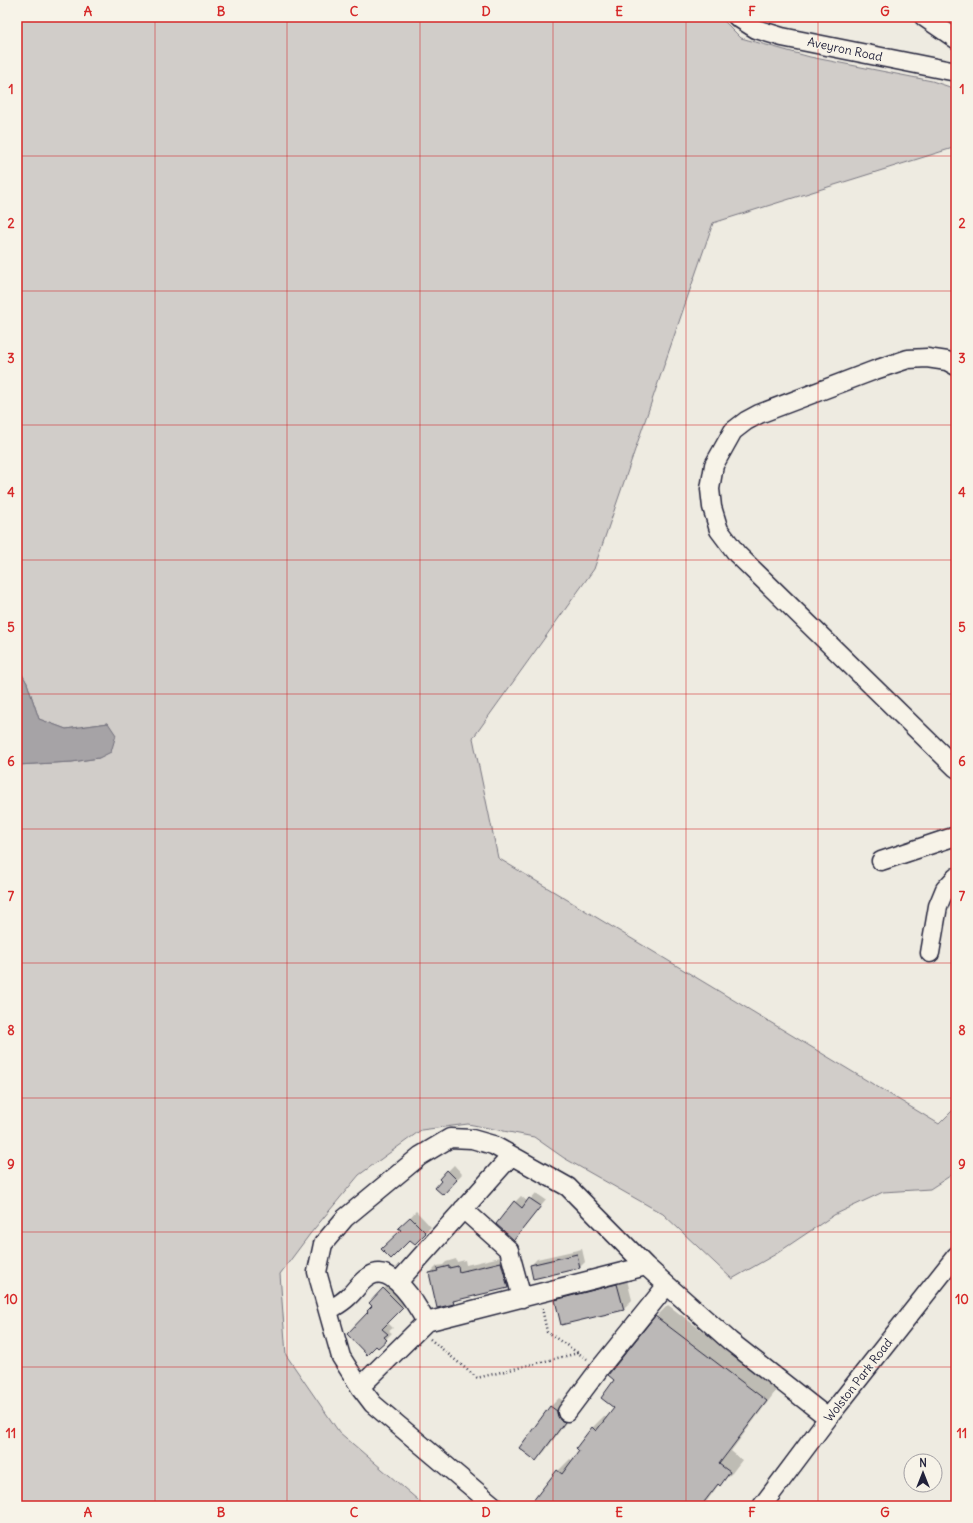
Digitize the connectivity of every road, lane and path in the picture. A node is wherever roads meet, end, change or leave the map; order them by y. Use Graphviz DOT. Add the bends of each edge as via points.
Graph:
graph roads {
  1 [pos="737,17"];
  2 [pos="924,17"];
  3 [pos="956,39"];
  4 [pos="956,72"];
  5 [pos="956,366"];
  6 [pos="956,768"];
  7 [pos="956,836"];
  8 [pos="881,861"];
  9 [pos="956,878"];
  10 [pos="930,953"];
  11 [pos="511,1156"];
  12 [pos="463,1209"];
  13 [pos="956,1256"];
  14 [pos="646,1266"];
  15 [pos="398,1282"];
  16 [pos="667,1285"];
  17 [pos="530,1296"];
  18 [pos="328,1311"];
  19 [pos="426,1322"];
  20 [pos="578,1353"];
  21 [pos="600,1368"];
  22 [pos="360,1387"];
  23 [pos="567,1412"];
  24 [pos="828,1418"];
  25 [pos="494,1506"];
  26 [pos="762,1506"];
  1 -- 4 [label="street, Aveyron Road" via="756,29 782,37"];
  2 -- 3 [label="street"];
  5 -- 6 [label="street" via="947,361 927,358 908,359 759,414 733,431 714,465 710,489 719,530 737,554"];
  7 -- 8 [label="street"];
  9 -- 10 [label="street" via="945,889 938,906"];
  11 -- 12 [label="street"];
  11 -- 14 [label="street" via="568,1187"];
  11 -- 18 [label="street" via="493,1145 472,1139 450,1138 420,1156 345,1218 324,1244 317,1272"];
  12 -- 15 [label="street"];
  12 -- 17 [label="street" via="509,1250"];
  13 -- 24 [label="street, Wolston Park Road"];
  14 -- 16 [label="street"];
  14 -- 17 [label="street"];
  15 -- 18 [label="street" via="375,1273 347,1299"];
  15 -- 19 [label="street"];
  16 -- 21 [label="street"];
  16 -- 24 [label="street" via="730,1341"];
  17 -- 19 [label="street"];
  17 -- 20 [label="path" via="547,1332"];
  18 -- 22 [label="street" via="341,1357"];
  19 -- 20 [label="path" via="427,1336 477,1378"];
  19 -- 22 [label="street"];
  20 -- 21 [label="path"];
  21 -- 23 [label="street"];
  22 -- 25 [label="street" via="373,1404"];
  24 -- 26 [label="street, Wolston Park Road"];
}
